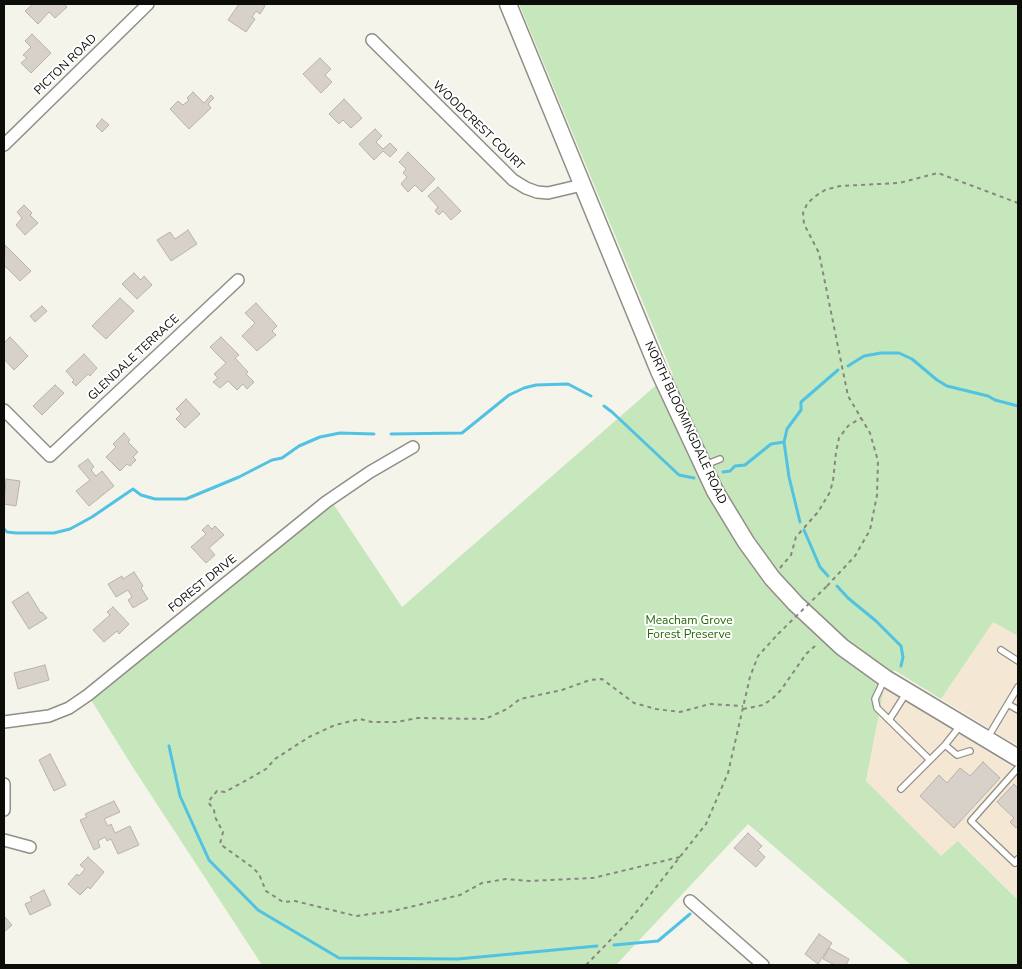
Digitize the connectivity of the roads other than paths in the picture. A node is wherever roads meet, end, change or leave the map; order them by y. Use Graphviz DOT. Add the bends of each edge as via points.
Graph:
graph roads {
  1 [pos="148,4"];
  2 [pos="508,4"];
  3 [pos="372,40"];
  4 [pos="4,145"];
  5 [pos="582,185"];
  6 [pos="238,280"];
  7 [pos="4,410"];
  8 [pos="413,447"];
  9 [pos="720,459"];
  10 [pos="703,466"];
  11 [pos="1001,650"];
  12 [pos="1018,660"];
  13 [pos="886,678"];
  14 [pos="1018,687"];
  15 [pos="908,691"];
  16 [pos="1008,704"];
  17 [pos="1018,710"];
  18 [pos="889,720"];
  19 [pos="4,722"];
  20 [pos="962,724"];
  21 [pos="987,739"];
  22 [pos="945,745"];
  23 [pos="970,751"];
  24 [pos="1018,758"];
  25 [pos="930,760"];
  26 [pos="1018,768"];
  27 [pos="4,784"];
  28 [pos="901,789"];
  29 [pos="4,810"];
  30 [pos="4,840"];
  31 [pos="30,848"];
  32 [pos="1018,859"];
  33 [pos="690,901"];
  34 [pos="763,965"];
  1 -- 4 [label="street, PICTON ROAD"];
  2 -- 5 [label="main road, NORTH BLOOMINGDALE ROAD"];
  3 -- 5 [label="street, WOODCREST COURT" via="513,180 526,188 548,193"];
  5 -- 10 [label="main road, NORTH BLOOMINGDALE ROAD" via="659,371"];
  6 -- 7 [label="street, GLENDALE TERRACE" via="50,456"];
  8 -- 19 [label="street, FOREST DRIVE" via="326,502 70,708 48,716"];
  9 -- 10 [label="lane"];
  10 -- 13 [label="main road, NORTH BLOOMINGDALE ROAD" via="735,526 772,578 828,634"];
  11 -- 12 [label="lane"];
  13 -- 15 [label="main road, NORTH BLOOMINGDALE ROAD"];
  13 -- 18 [label="lane" via="875,699 877,708"];
  14 -- 16 [label="lane"];
  15 -- 18 [label="lane"];
  15 -- 20 [label="main road, NORTH BLOOMINGDALE ROAD"];
  16 -- 17 [label="lane"];
  16 -- 21 [label="lane"];
  18 -- 25 [label="lane"];
  20 -- 21 [label="main road, NORTH BLOOMINGDALE ROAD"];
  20 -- 22 [label="lane"];
  21 -- 24 [label="main road, NORTH BLOOMINGDALE ROAD"];
  22 -- 23 [label="lane" via="957,755"];
  22 -- 25 [label="lane"];
  25 -- 28 [label="lane"];
  26 -- 32 [label="lane" via="971,821 1015,863"];
  27 -- 29 [label="street"];
  30 -- 31 [label="street"];
  33 -- 34 [label="street"];
}
